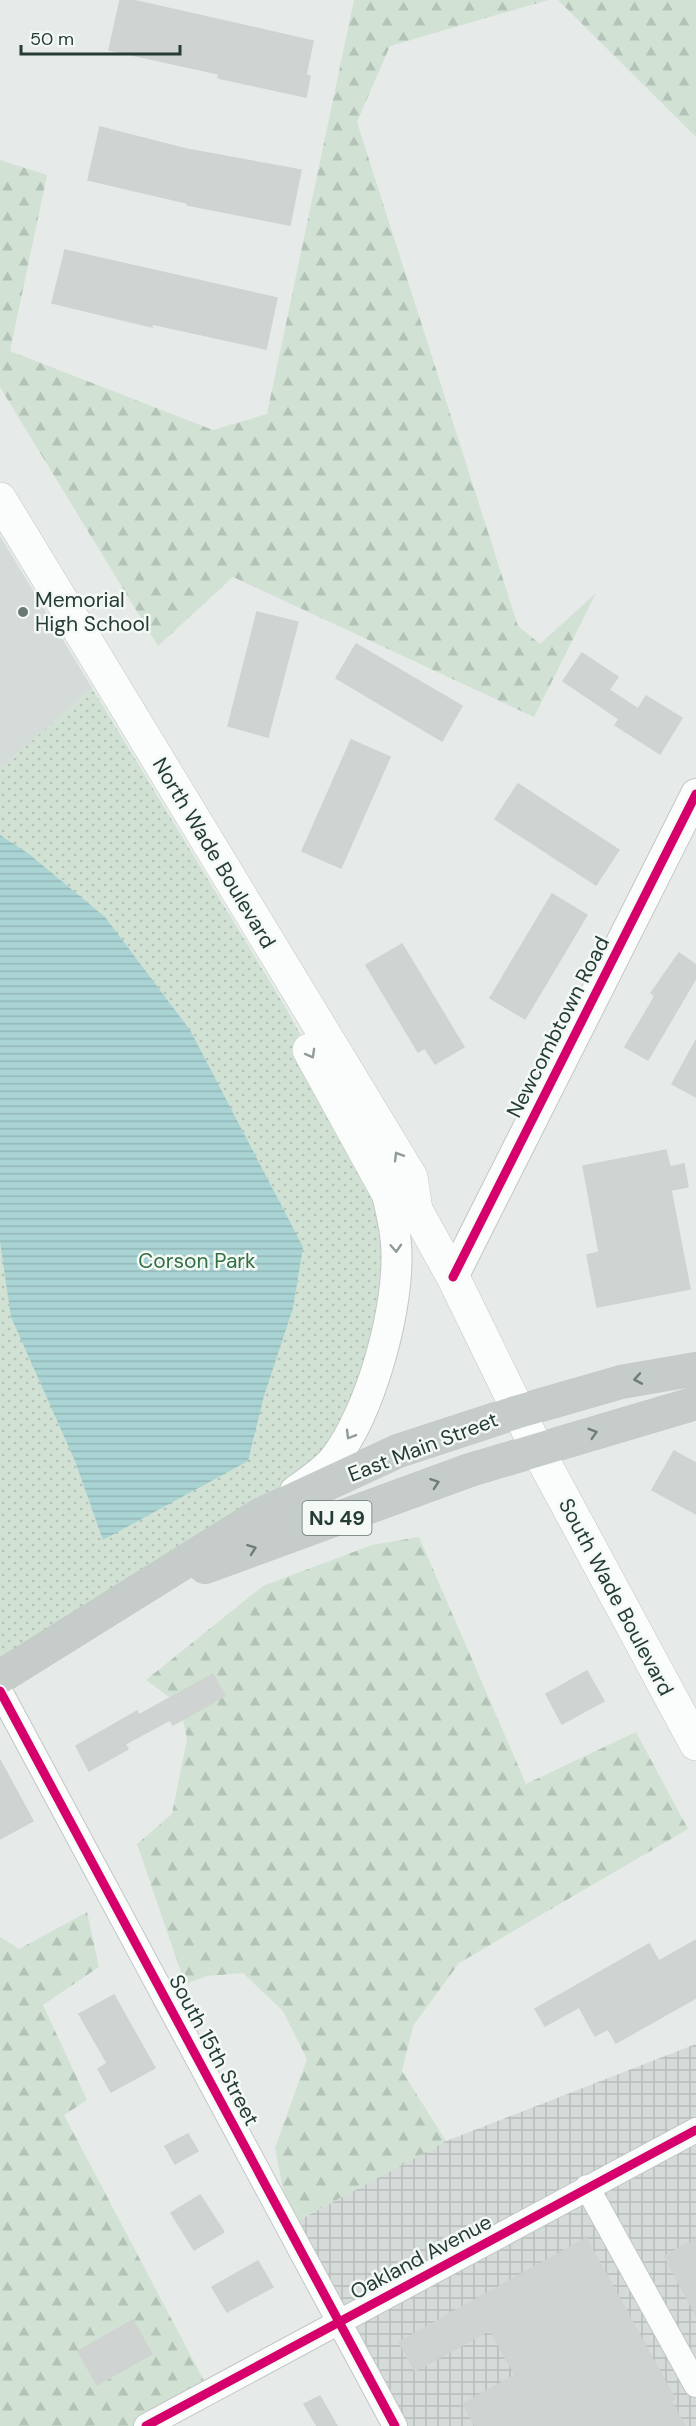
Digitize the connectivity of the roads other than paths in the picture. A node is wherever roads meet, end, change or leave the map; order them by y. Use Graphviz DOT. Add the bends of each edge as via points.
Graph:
graph roads {
  1 [pos="0,499"];
  2 [pos="0,536"];
  3 [pos="696,794"];
  4 [pos="386,1190"];
  5 [pos="416,1210"];
  6 [pos="453,1277"];
  7 [pos="696,1369"];
  8 [pos="696,1403"];
  9 [pos="517,1412"];
  10 [pos="537,1449"];
  11 [pos="261,1515"];
  12 [pos="139,1593"];
  13 [pos="0,1677"];
  14 [pos="0,1691"];
  15 [pos="696,1744"];
  16 [pos="696,2130"];
  17 [pos="587,2187"];
  18 [pos="339,2321"];
  19 [pos="696,2385"];
  20 [pos="155,2421"];
  21 [pos="395,2426"];
  5 -- 1 [label="main road, North Wade Boulevard, one-way" via="411,1178"];
  2 -- 4 [label="main road, North Wade Boulevard, one-way" via="284,1005"];
  3 -- 6 [label="street, Newcombtown Road"];
  4 -- 5 [label="main road, North Wade Boulevard"];
  4 -- 11 [label="street, one-way" via="396,1243 396,1276 371,1388 351,1435 332,1461"];
  5 -- 6 [label="main road, North Wade Boulevard"];
  6 -- 9 [label="main road, North Wade Boulevard"];
  7 -- 9 [label="highway, East Main Street / NJ 49, one-way" via="621,1382"];
  10 -- 8 [label="highway, East Main Street / NJ 49, one-way"];
  9 -- 10 [label="main road, North Wade Boulevard"];
  9 -- 11 [label="highway, East Main Street / NJ 49" via="398,1451"];
  12 -- 10 [label="highway, East Main Street / NJ 49, one-way" via="367,1507"];
  10 -- 15 [label="main road, South Wade Boulevard"];
  11 -- 12 [label="highway, East Main Street / NJ 49"];
  12 -- 13 [label="highway, East Main Street / NJ 49"];
  14 -- 18 [label="street, South 15th Street"];
  16 -- 17 [label="street, Oakland Avenue"];
  17 -- 18 [label="street, Oakland Avenue"];
  17 -- 19 [label="street"];
  18 -- 20 [label="street, Oakland Avenue"];
  18 -- 21 [label="street, South 15th Street"];
}
